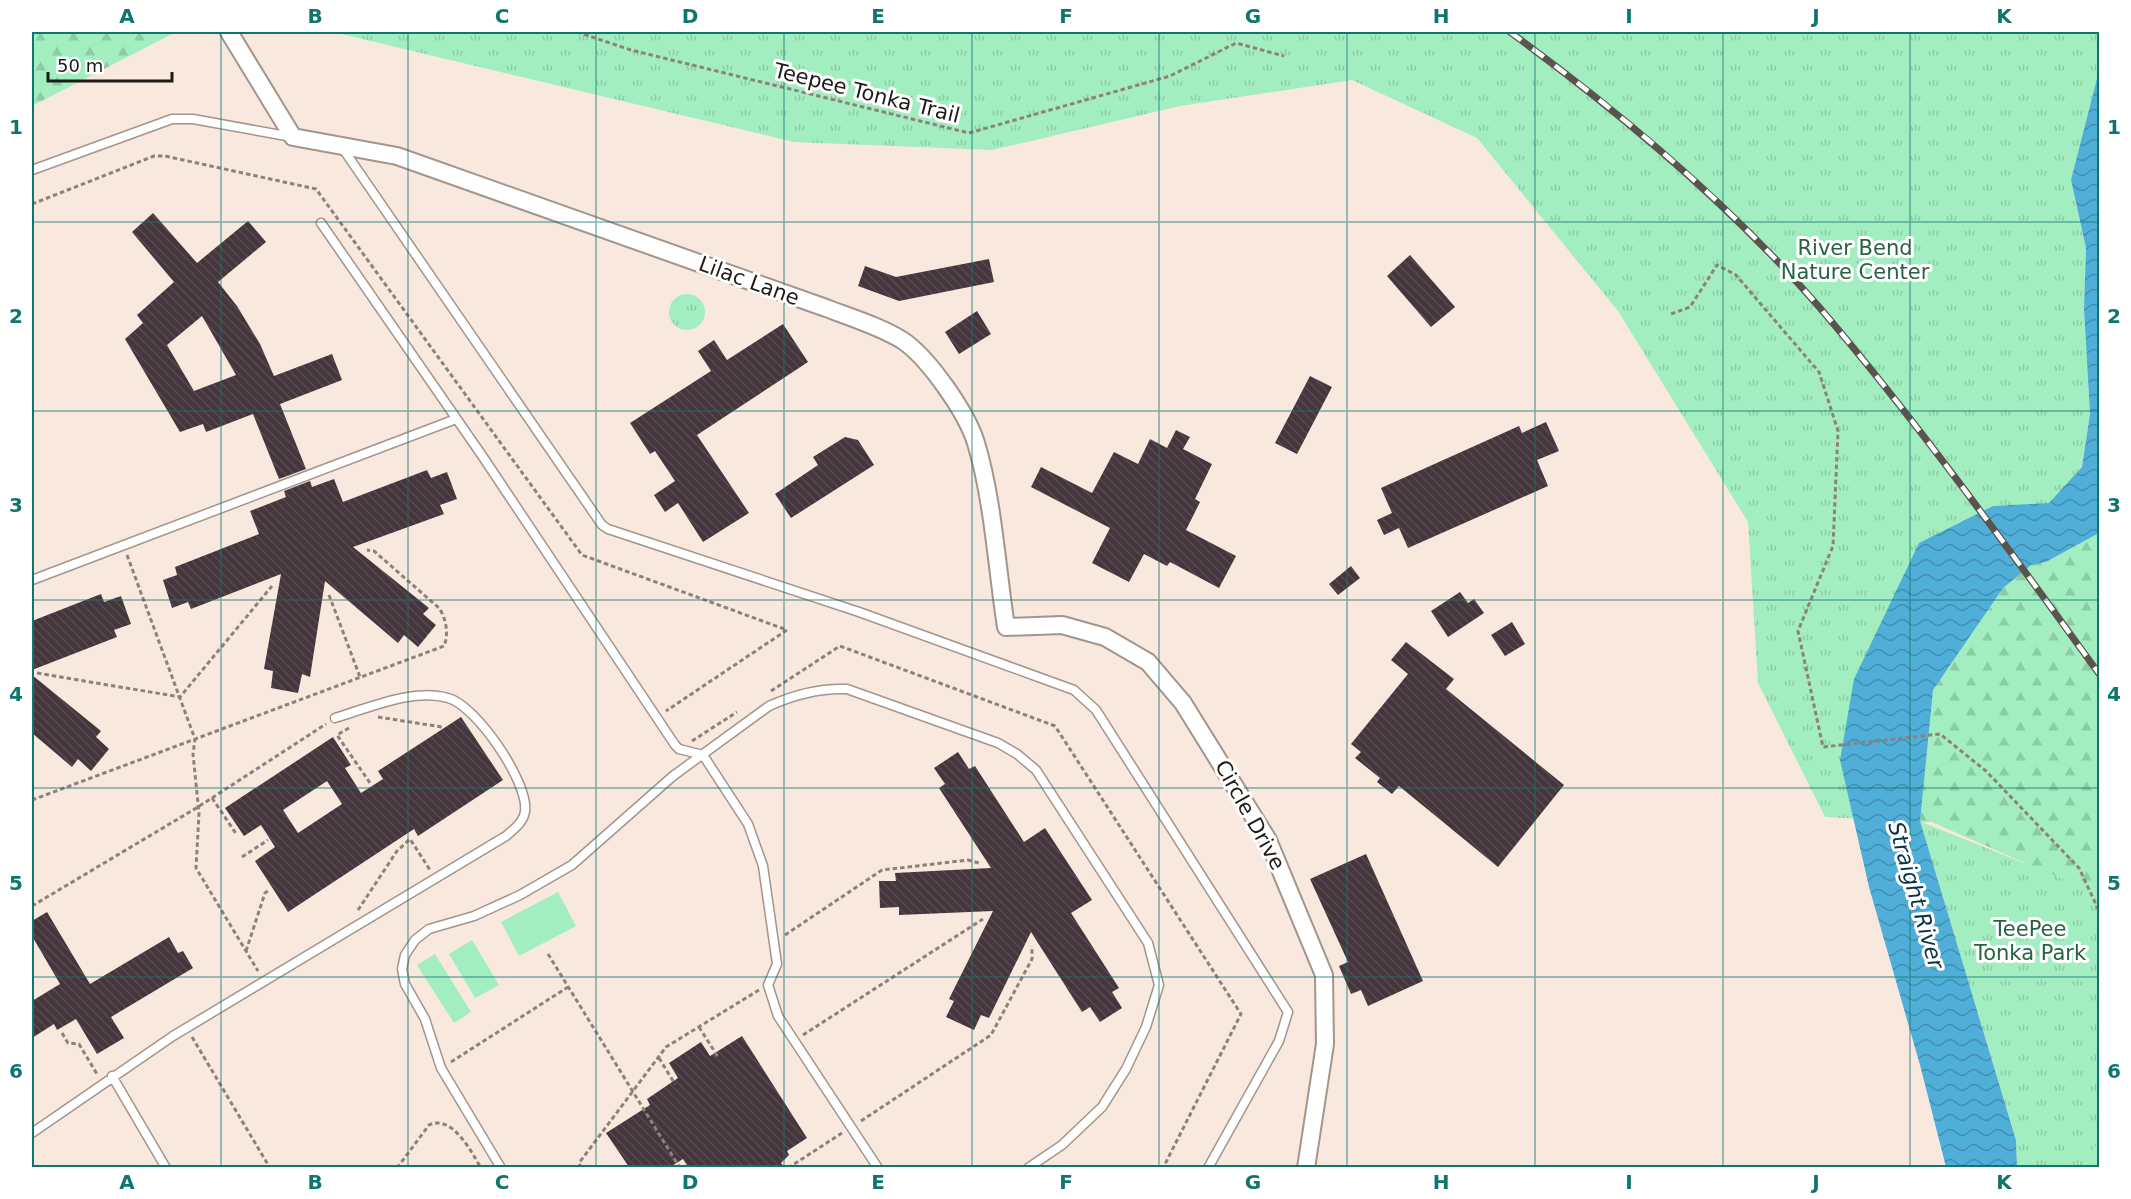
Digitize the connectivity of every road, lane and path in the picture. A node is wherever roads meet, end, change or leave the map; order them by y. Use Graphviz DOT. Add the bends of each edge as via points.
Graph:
graph roads {
  1 [pos="230,32"];
  2 [pos="577,32"];
  3 [pos="1284,56"];
  4 [pos="293,137"];
  5 [pos="341,146"];
  6 [pos="32,170"];
  7 [pos="321,223"];
  8 [pos="1671,314"];
  9 [pos="456,419"];
  10 [pos="123,545"];
  11 [pos="367,550"];
  12 [pos="32,580"];
  13 [pos="272,586"];
  14 [pos="329,595"];
  15 [pos="1006,627"];
  16 [pos="37,673"];
  17 [pos="360,677"];
  18 [pos="770,691"];
  19 [pos="180,697"];
  20 [pos="739,711"];
  21 [pos="368,715"];
  22 [pos="335,718"];
  23 [pos="353,725"];
  24 [pos="442,727"];
  25 [pos="195,739"];
  26 [pos="679,749"];
  27 [pos="703,755"];
  28 [pos="370,783"];
  29 [pos="212,798"];
  30 [pos="32,800"];
  31 [pos="198,807"];
  32 [pos="237,835"];
  33 [pos="268,840"];
  34 [pos="242,857"];
  35 [pos="979,862"];
  36 [pos="435,878"];
  37 [pos="270,889"];
  38 [pos="32,906"];
  39 [pos="2100,913"];
  40 [pos="983,919"];
  41 [pos="342,934"];
  42 [pos="774,942"];
  43 [pos="1032,946"];
  44 [pos="246,951"];
  45 [pos="548,954"];
  46 [pos="264,981"];
  47 [pos="768,985"];
  48 [pos="568,987"];
  49 [pos="699,1027"];
  50 [pos="186,1028"];
  51 [pos="62,1034"];
  52 [pos="794,1040"];
  53 [pos="718,1057"];
  54 [pos="658,1058"];
  55 [pos="441,1068"];
  56 [pos="112,1076"];
  57 [pos="102,1083"];
  58 [pos="675,1084"];
  59 [pos="633,1092"];
  60 [pos="851,1127"];
  61 [pos="32,1133"];
  62 [pos="166,1167"];
  63 [pos="270,1167"];
  64 [pos="397,1167"];
  65 [pos="481,1167"];
  66 [pos="501,1167"];
  67 [pos="581,1167"];
  68 [pos="680,1167"];
  69 [pos="788,1167"];
  70 [pos="878,1167"];
  71 [pos="1028,1167"];
  72 [pos="1163,1167"];
  73 [pos="1209,1167"];
  74 [pos="1306,1167"];
  1 -- 4 [label="street"];
  2 -- 3 [label="path, Teepee Tonka Trail" via="631,50 969,134 1170,76 1236,43"];
  4 -- 5 [label="street, Lilac Lane"];
  4 -- 6 [label="lane" via="193,119 172,119"];
  5 -- 15 [label="street, Lilac Lane" via="409,160 826,308 903,341 928,363 976,441"];
  5 -- 73 [label="lane" via="602,525 1074,690 1096,710 1288,1012 1279,1041"];
  7 -- 9 [label="lane"];
  8 -- 39 [label="path" via="1690,307 1717,265 1736,275 1819,372 1838,431 1833,546 1798,631 1823,747 1940,734 1986,771 2079,868"];
  9 -- 10 [label="lane"];
  9 -- 26 [label="lane"];
  10 -- 12 [label="lane"];
  10 -- 19 [label="path"];
  11 -- 17 [label="path" via="374,551 439,608 445,620 446,641 444,646"];
  13 -- 19 [label="path"];
  14 -- 17 [label="path"];
  15 -- 74 [label="street, Circle Drive" via="1062,625 1105,637 1148,662 1183,703 1268,840 1324,975 1325,1044"];
  16 -- 19 [label="path"];
  17 -- 25 [label="path"];
  18 -- 72 [label="path" via="840,646 1055,726 1241,1014"];
  19 -- 25 [label="path"];
  20 -- 26 [label="path"];
  21 -- 24 [label="path"];
  22 -- 29 [label="path"];
  22 -- 36 [label="lane" via="413,696 448,698 471,710 500,750 524,793 526,813 506,836"];
  23 -- 28 [label="path" via="337,735"];
  25 -- 30 [label="path"];
  25 -- 31 [label="path"];
  26 -- 27 [label="lane"];
  27 -- 42 [label="lane" via="748,824 763,866"];
  27 -- 55 [label="lane" via="563,871 520,896 474,916 429,929 415,940 402,969 412,1000 425,1019"];
  27 -- 71 [label="lane" via="769,706 808,693 847,689 998,743 1036,770 1148,943 1159,985 1146,1027 1126,1070 1102,1107 1062,1145"];
  29 -- 31 [label="path"];
  29 -- 32 [label="path"];
  31 -- 38 [label="path"];
  31 -- 44 [label="path" via="196,868"];
  33 -- 34 [label="path"];
  35 -- 42 [label="path" via="882,870"];
  36 -- 41 [label="lane"];
  36 -- 41 [label="path" via="410,839 397,850"];
  37 -- 44 [label="path" via="265,893"];
  40 -- 52 [label="path"];
  41 -- 46 [label="lane"];
  42 -- 47 [label="lane" via="777,964"];
  43 -- 60 [label="path" via="1032,959 991,1035"];
  44 -- 46 [label="path"];
  45 -- 48 [label="path"];
  46 -- 50 [label="lane"];
  47 -- 49 [label="path"];
  47 -- 52 [label="lane" via="778,1016"];
  48 -- 55 [label="path"];
  48 -- 59 [label="path"];
  49 -- 53 [label="path"];
  49 -- 54 [label="path" via="666,1047"];
  50 -- 56 [label="lane"];
  50 -- 63 [label="path"];
  51 -- 57 [label="path" via="68,1043 79,1044"];
  52 -- 60 [label="lane"];
  54 -- 58 [label="path"];
  54 -- 59 [label="path"];
  55 -- 66 [label="lane"];
  56 -- 57 [label="lane"];
  56 -- 62 [label="lane"];
  57 -- 61 [label="lane"];
  59 -- 67 [label="path" via="579,1163"];
  59 -- 68 [label="path"];
  60 -- 69 [label="path"];
  60 -- 70 [label="lane"];
  64 -- 65 [label="path" via="435,1122 447,1125 462,1139"];
}
